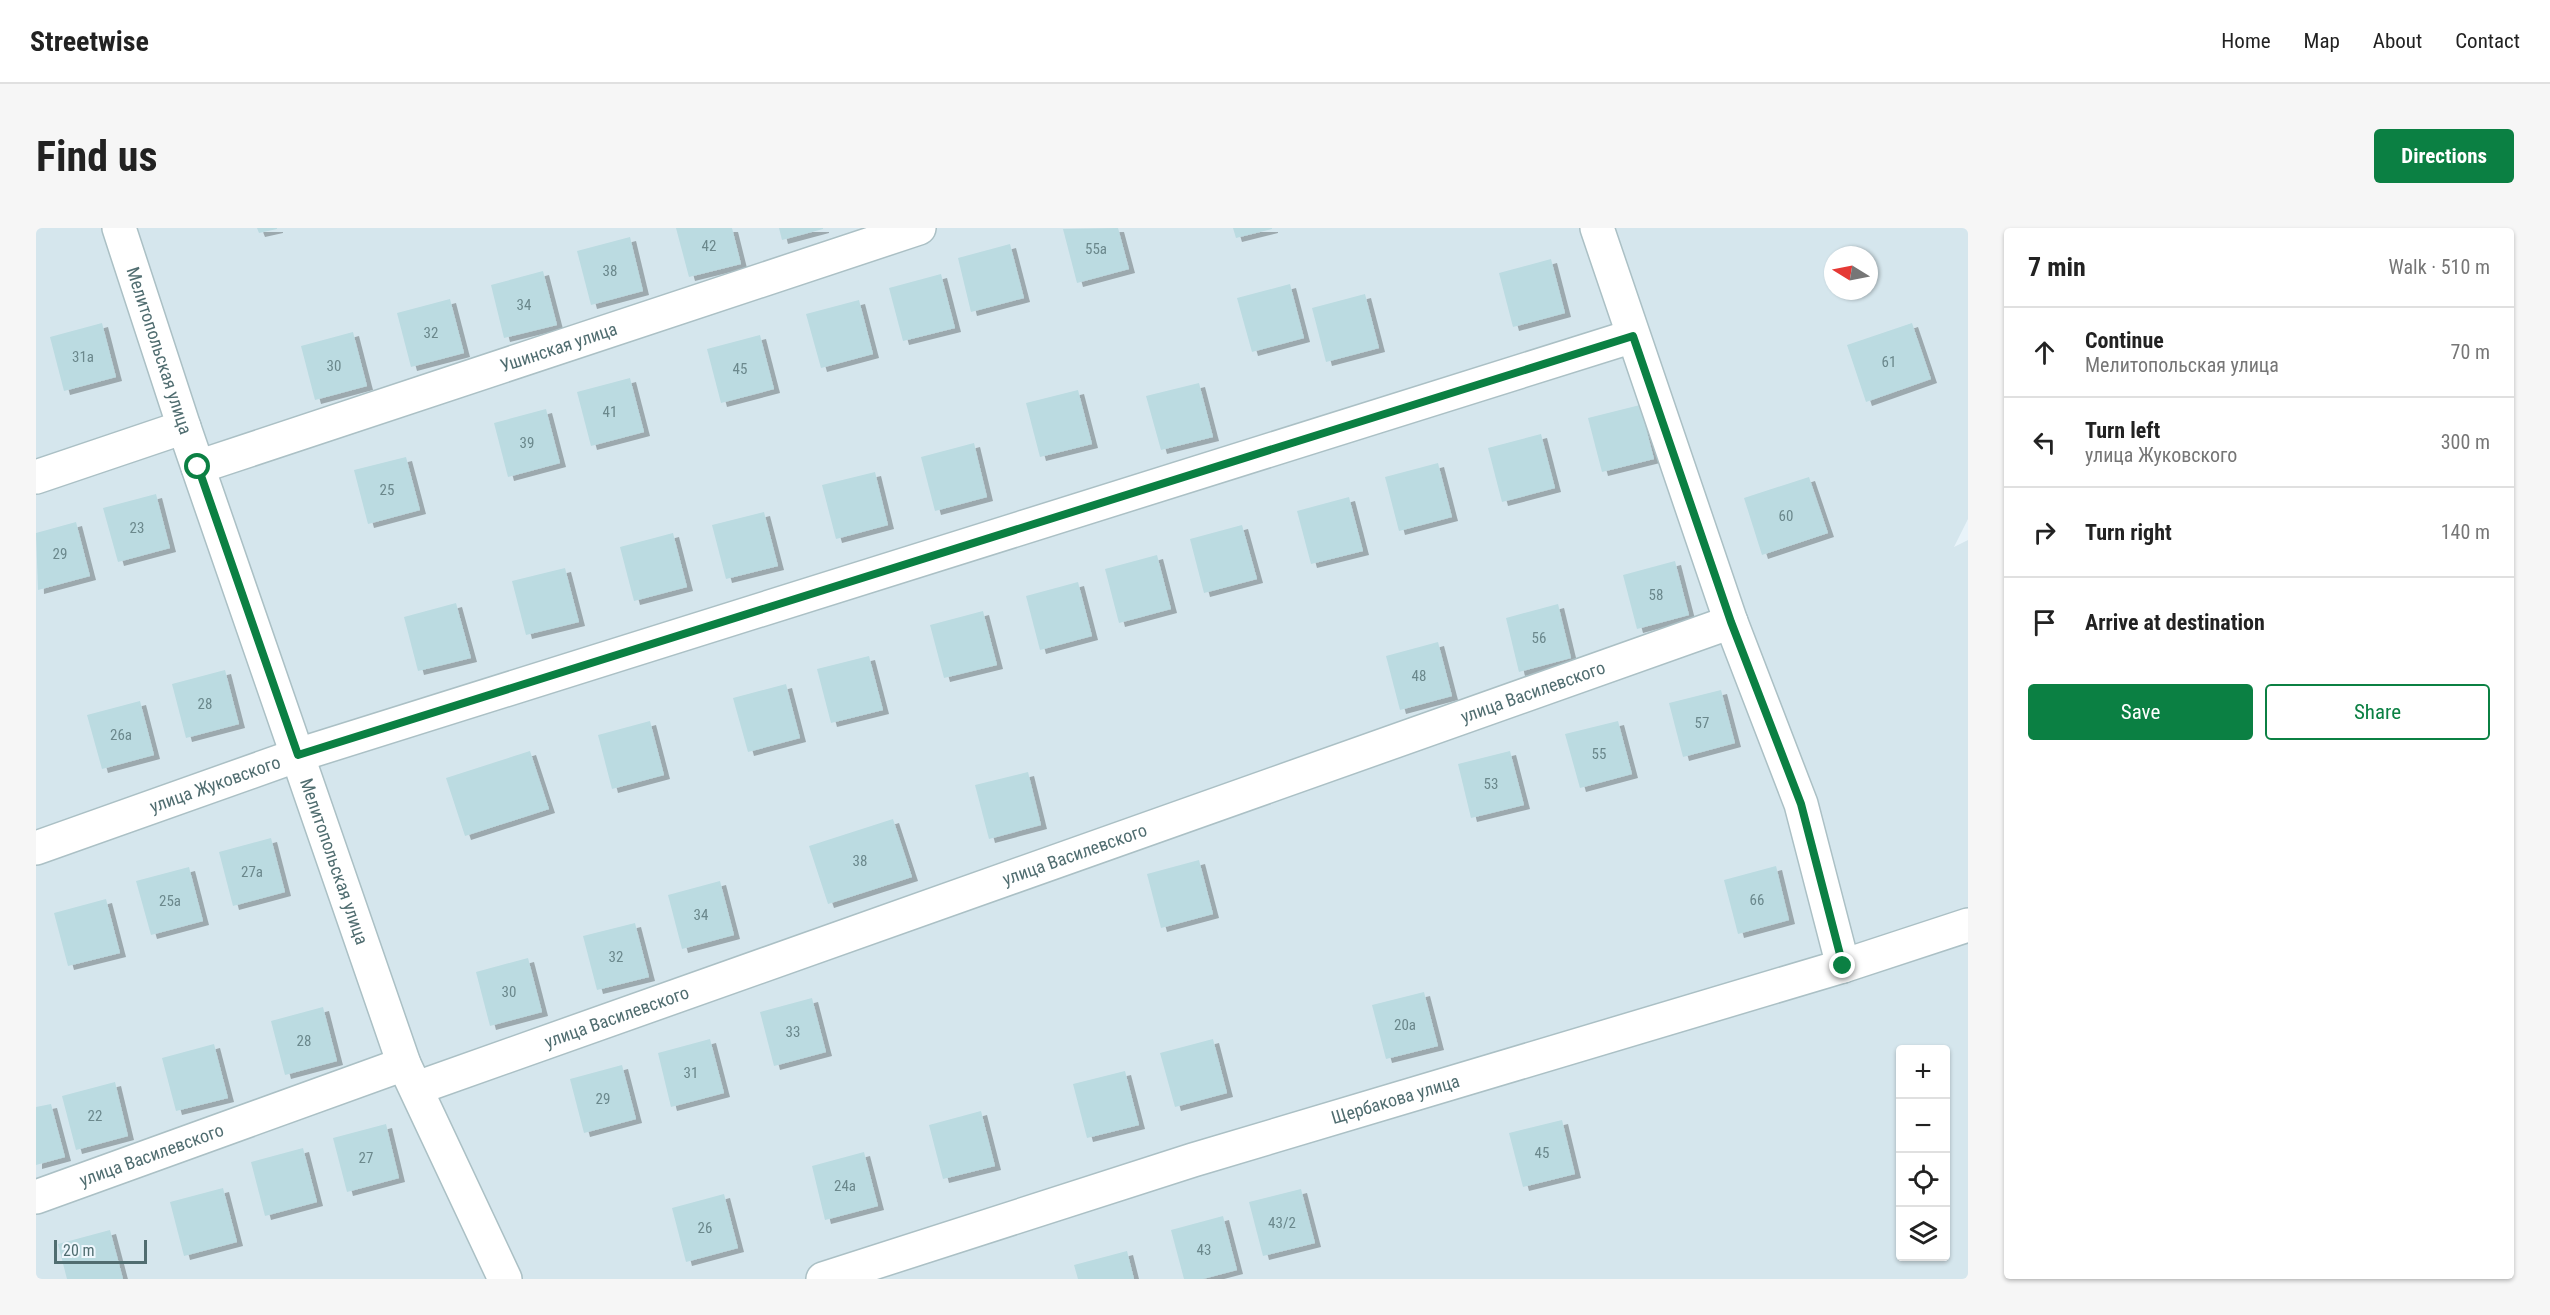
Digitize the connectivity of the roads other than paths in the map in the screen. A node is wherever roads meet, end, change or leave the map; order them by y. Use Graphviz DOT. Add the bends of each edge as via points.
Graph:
graph roads {
  1 [pos="119,228"];
  2 [pos="919,228"];
  3 [pos="1597,228"];
  4 [pos="1633,336"];
  5 [pos="184,427"];
  6 [pos="198,467"];
  7 [pos="36,477"];
  8 [pos="1731,622"];
  9 [pos="298,755"];
  10 [pos="36,848"];
  11 [pos="1968,925"];
  12 [pos="1843,966"];
  13 [pos="411,1076"];
  14 [pos="36,1197"];
  15 [pos="505,1279"];
  16 [pos="823,1279"];
  1 -- 5 [label="street, Мелитопольская улица"];
  2 -- 6 [label="street, Ушинская улица"];
  3 -- 4 [label="street"];
  4 -- 8 [label="street"];
  4 -- 9 [label="street, улица Жуковского"];
  5 -- 6 [label="street, Мелитопольская улица"];
  5 -- 7 [label="street"];
  6 -- 9 [label="street, Мелитопольская улица"];
  8 -- 12 [label="street" via="1801,804"];
  8 -- 13 [label="street, улица Василевского"];
  9 -- 10 [label="street, улица Жуковского"];
  9 -- 13 [label="street, Мелитопольская улица"];
  11 -- 12 [label="street, Щербакова улица"];
  12 -- 16 [label="street, Щербакова улица" via="1193,1160"];
  13 -- 14 [label="street, улица Василевского"];
  13 -- 15 [label="street, Мелитопольская улица"];
}
